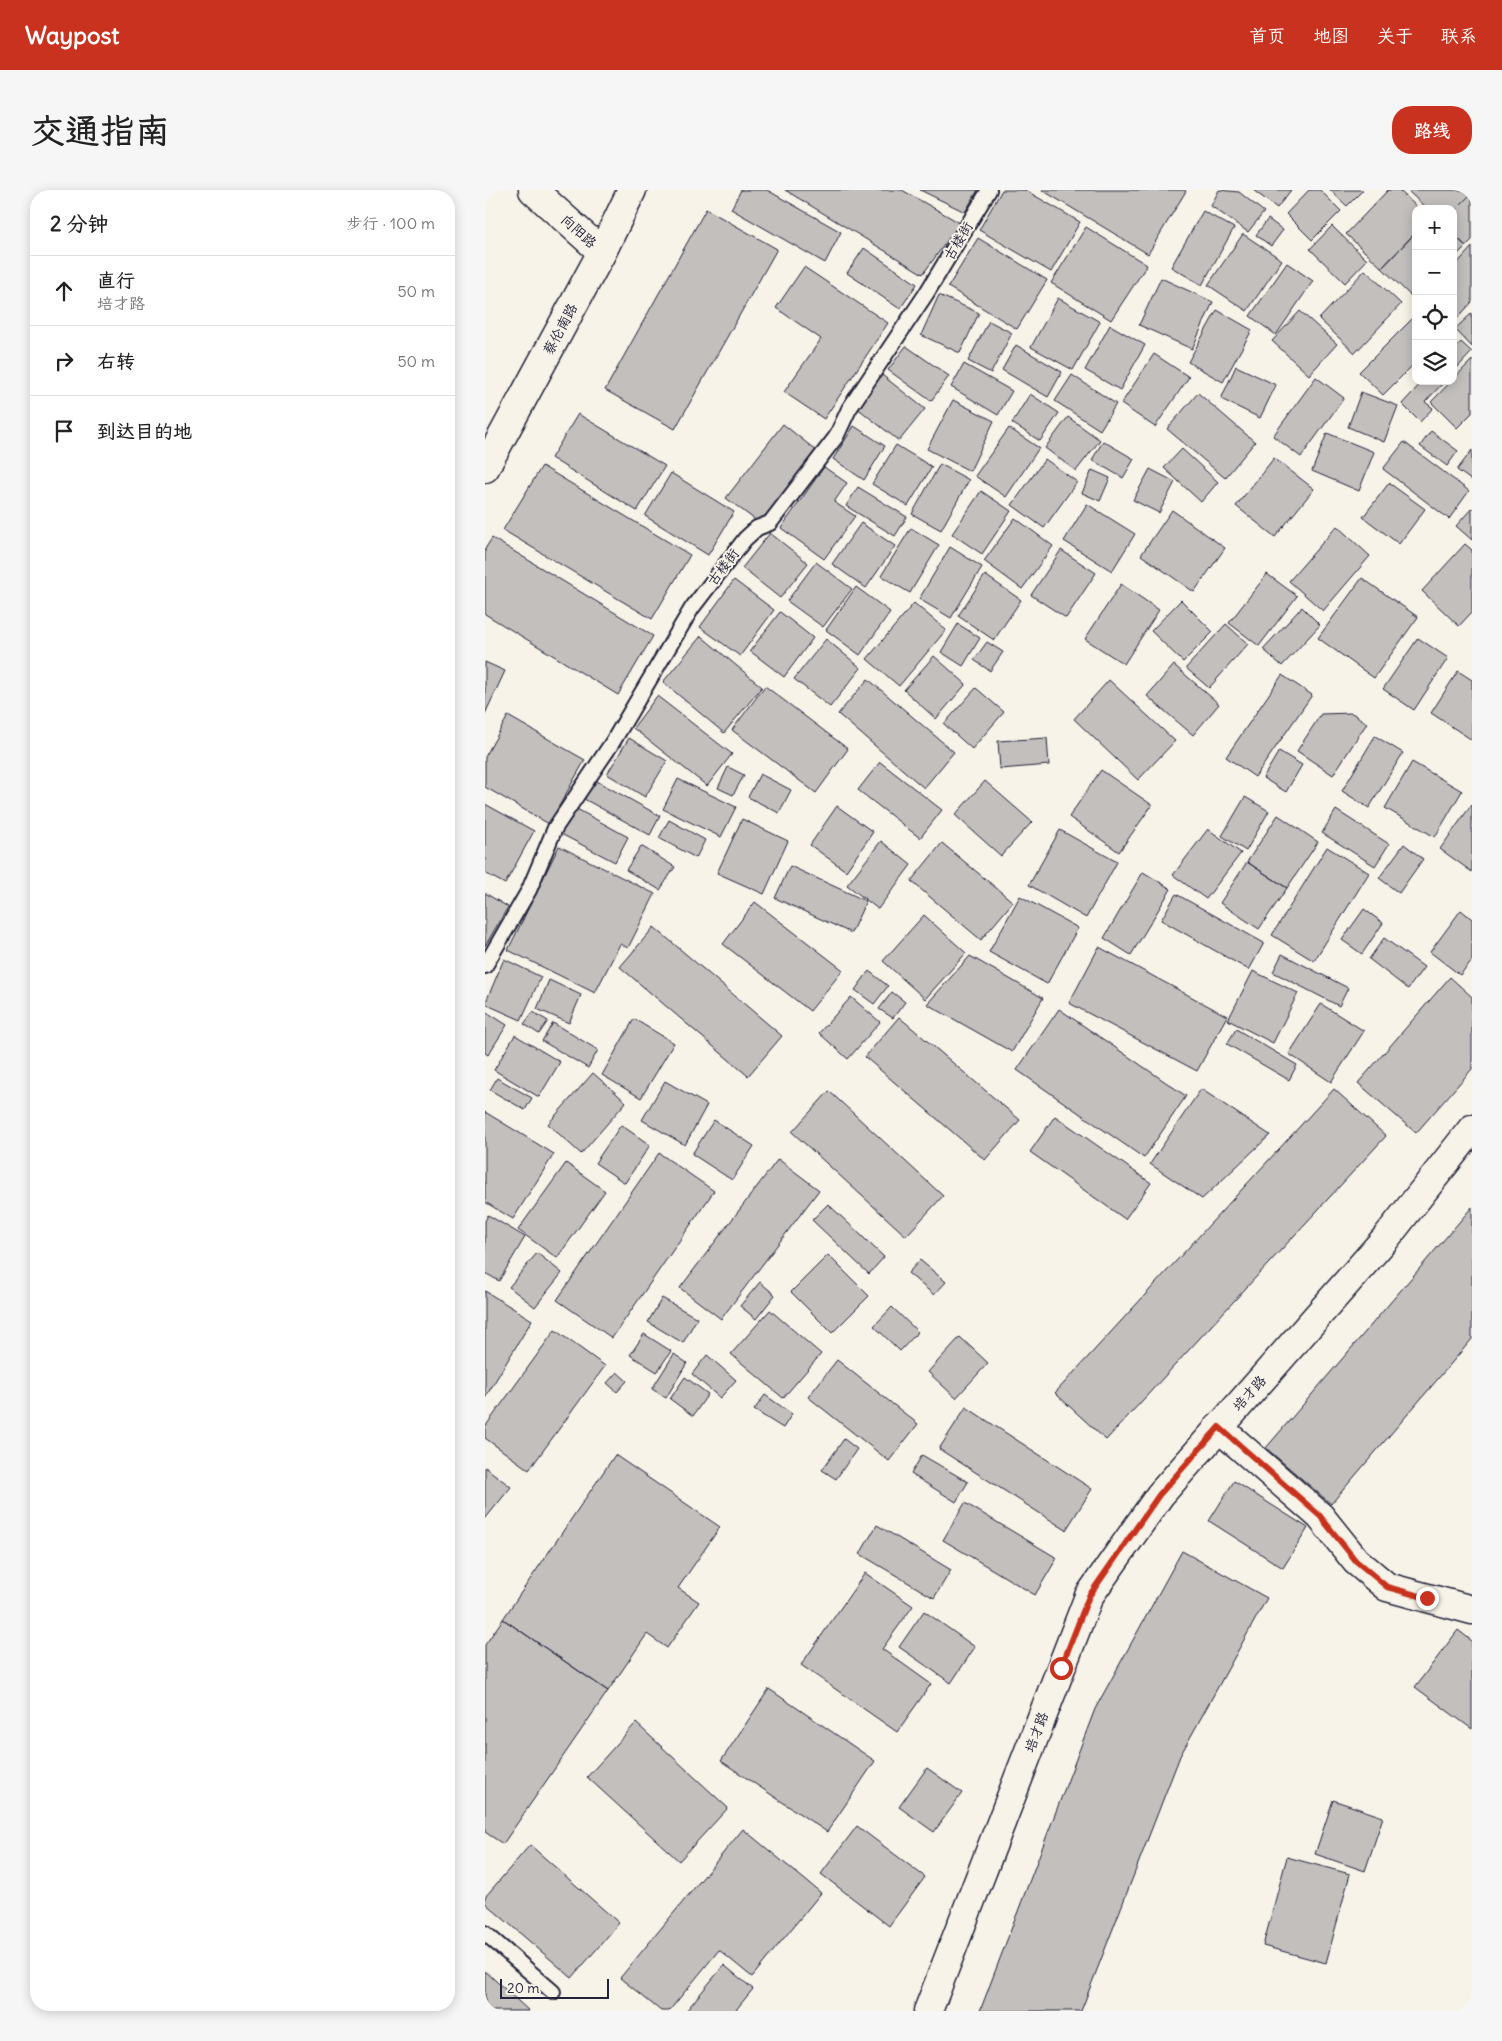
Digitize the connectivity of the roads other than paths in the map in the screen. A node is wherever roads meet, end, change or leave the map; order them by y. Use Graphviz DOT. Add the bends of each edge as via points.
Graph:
graph roads {
  1 [pos="533,190"];
  2 [pos="632,190"];
  3 [pos="989,190"];
  4 [pos="602,252"];
  5 [pos="485,468"];
  6 [pos="485,966"];
  7 [pos="1472,1130"];
  8 [pos="1219,1427"];
  9 [pos="1472,1610"];
  10 [pos="485,1933"];
  11 [pos="553,1992"];
  12 [pos="928,2011"];
  1 -- 4 [label="street, 向阳路"];
  2 -- 4 [label="street, 蔡伦南路"];
  3 -- 6 [label="lane, 古楼街" via="926,294 849,409 836,437 770,523 757,528 745,539 692,608 612,743 555,828 529,890"];
  4 -- 5 [label="street, 蔡伦南路"];
  7 -- 8 [label="street, 培才路" via="1386,1238"];
  8 -- 9 [label="street" via="1320,1516 1356,1561 1387,1587"];
  8 -- 12 [label="street, 培才路" via="1159,1495 1089,1596"];
  10 -- 11 [label="lane"];
}
